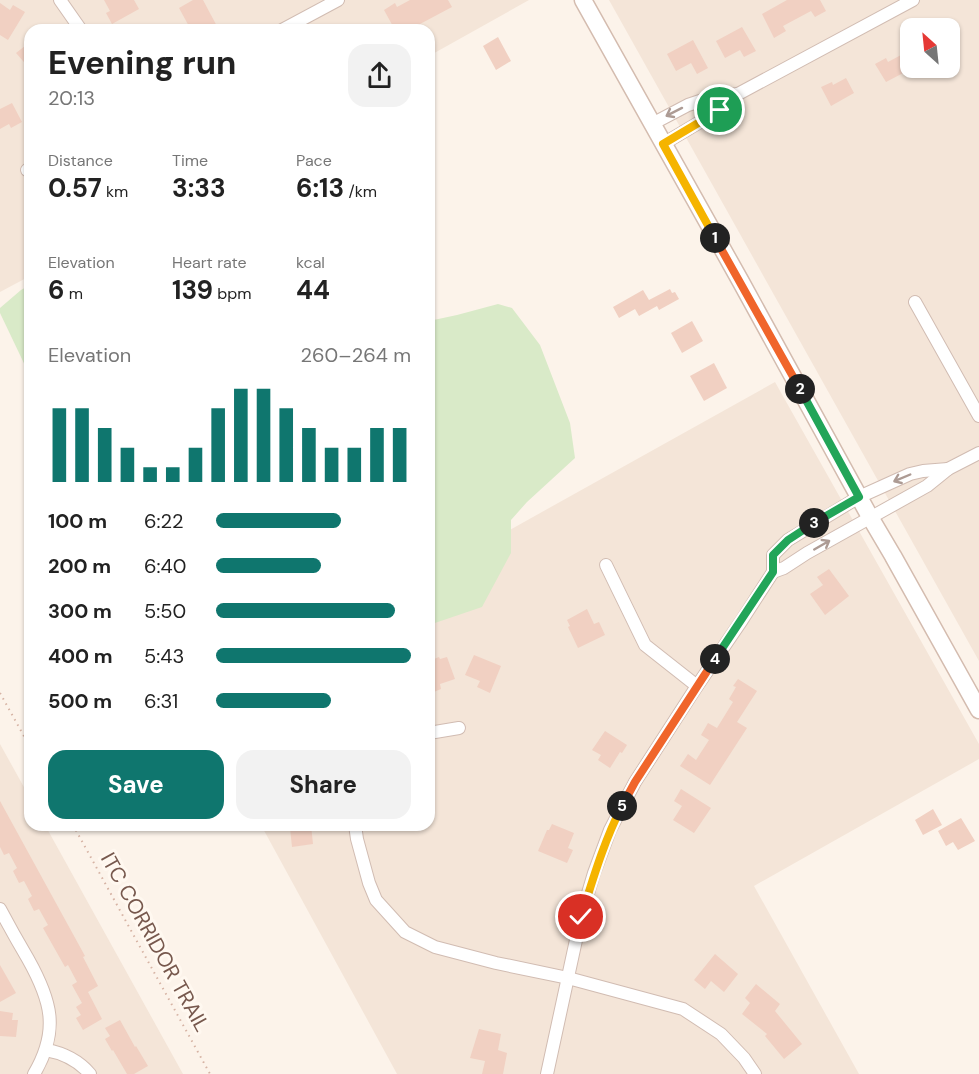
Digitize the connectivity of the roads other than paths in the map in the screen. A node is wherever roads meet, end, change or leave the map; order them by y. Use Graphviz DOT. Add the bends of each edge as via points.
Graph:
graph roads {
  1 [pos="60,0"];
  2 [pos="338,0"];
  3 [pos="583,0"];
  4 [pos="913,0"];
  5 [pos="317,5"];
  6 [pos="77,24"];
  7 [pos="290,24"];
  8 [pos="738,94"];
  9 [pos="652,124"];
  10 [pos="663,144"];
  11 [pos="915,302"];
  12 [pos="979,416"];
  13 [pos="979,453"];
  14 [pos="948,469"];
  15 [pos="859,497"];
  16 [pos="870,518"];
  17 [pos="606,565"];
  18 [pos="773,572"];
  19 [pos="697,686"];
  20 [pos="979,710"];
  21 [pos="459,728"];
  22 [pos="435,732"];
  23 [pos="356,831"];
  24 [pos="0,909"];
  25 [pos="568,978"];
  26 [pos="46,1050"];
  27 [pos="34,1074"];
  28 [pos="90,1074"];
  29 [pos="547,1074"];
  30 [pos="755,1074"];
  1 -- 6 [label="street"];
  2 -- 5 [label="street"];
  3 -- 9 [label="street"];
  4 -- 8 [label="street"];
  5 -- 7 [label="street"];
  8 -- 9 [label="street, one-way" via="712,97"];
  8 -- 10 [label="street" via="720,110"];
  9 -- 10 [label="street"];
  10 -- 15 [label="street"];
  11 -- 12 [label="street"];
  13 -- 14 [label="street"];
  14 -- 15 [label="street, one-way" via="910,474"];
  14 -- 16 [label="street" via="927,486"];
  15 -- 16 [label="street"];
  15 -- 18 [label="street" via="788,540 773,555"];
  18 -- 16 [label="street, one-way"];
  16 -- 20 [label="street"];
  17 -- 19 [label="street" via="645,645"];
  18 -- 19 [label="street"];
  19 -- 25 [label="street" via="635,782 610,830 581,917"];
  21 -- 22 [label="street"];
  23 -- 25 [label="street" via="376,900 405,933 435,947"];
  24 -- 26 [label="street" via="46,996 50,1014"];
  25 -- 29 [label="street"];
  25 -- 30 [label="street" via="683,1008 721,1034"];
  26 -- 27 [label="street"];
  26 -- 28 [label="street" via="69,1057"];
}
